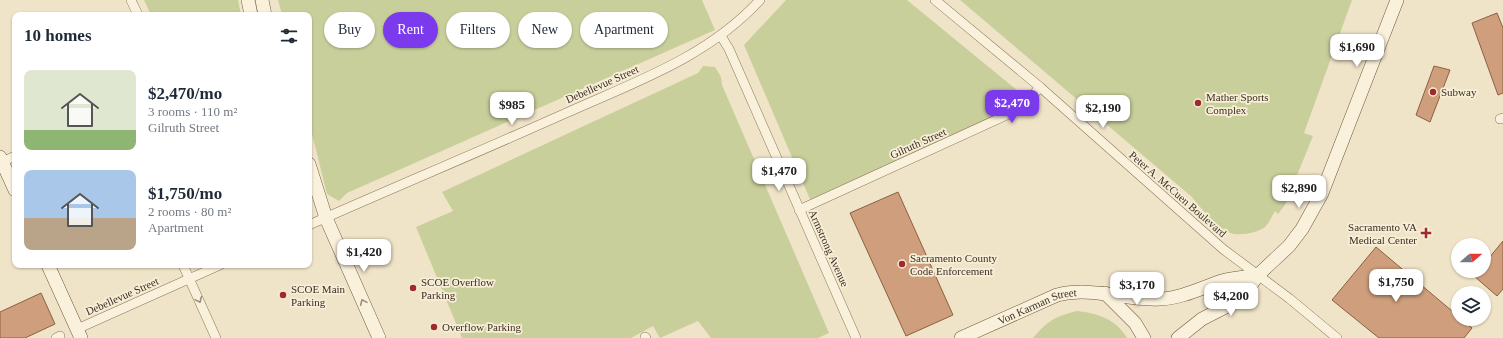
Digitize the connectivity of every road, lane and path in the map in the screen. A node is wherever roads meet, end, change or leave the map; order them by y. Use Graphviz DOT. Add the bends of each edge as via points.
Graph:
graph roads {
  1 [pos="131,0"];
  2 [pos="248,0"];
  3 [pos="262,0"];
  4 [pos="760,0"];
  5 [pos="935,0"];
  6 [pos="1397,0"];
  7 [pos="137,12"];
  8 [pos="250,12"];
  9 [pos="264,12"];
  10 [pos="721,36"];
  11 [pos="1040,87"];
  12 [pos="12,157"];
  13 [pos="1,159"];
  14 [pos="312,174"];
  15 [pos="12,183"];
  16 [pos="312,190"];
  17 [pos="799,210"];
  18 [pos="326,218"];
  19 [pos="312,224"];
  20 [pos="49,268"];
  21 [pos="184,268"];
  22 [pos="213,268"];
  23 [pos="1258,275"];
  24 [pos="189,278"];
  25 [pos="1105,293"];
  26 [pos="79,333"];
  27 [pos="216,338"];
  28 [pos="379,338"];
  29 [pos="856,338"];
  30 [pos="961,338"];
  31 [pos="1144,338"];
  32 [pos="1178,338"];
  33 [pos="1337,338"];
  1 -- 7 [label="street"];
  2 -- 8 [label="street"];
  3 -- 9 [label="street"];
  4 -- 10 [label="street, Debellevue Street"];
  5 -- 11 [label="street, Peter A. McCuen Boulevard"];
  6 -- 23 [label="street" via="1322,193 1302,229 1289,246"];
  10 -- 17 [label="street, Armstrong Avenue"];
  10 -- 18 [label="street, Debellevue Street" via="679,63"];
  11 -- 17 [label="street, Gilruth Street" via="1022,108"];
  11 -- 23 [label="street, Peter A. McCuen Boulevard" via="1223,249"];
  12 -- 13 [label="street"];
  13 -- 15 [label="street"];
  14 -- 18 [label="street"];
  16 -- 18 [label="street"];
  17 -- 29 [label="street, Armstrong Avenue"];
  18 -- 19 [label="street, Debellevue Street"];
  28 -- 18 [label="street, one-way"];
  20 -- 26 [label="street"];
  21 -- 24 [label="street"];
  22 -- 24 [label="street, Debellevue Street"];
  23 -- 25 [label="street, Von Karman Street" via="1223,281 1182,296 1162,299 1147,300"];
  23 -- 32 [label="street" via="1242,298 1202,318"];
  23 -- 33 [label="street, Peter A. McCuen Boulevard"];
  24 -- 26 [label="street, Debellevue Street"];
  24 -- 27 [label="street, one-way"];
  25 -- 30 [label="street, Von Karman Street" via="1079,291 1057,295"];
  25 -- 31 [label="street" via="1135,323"];
}
